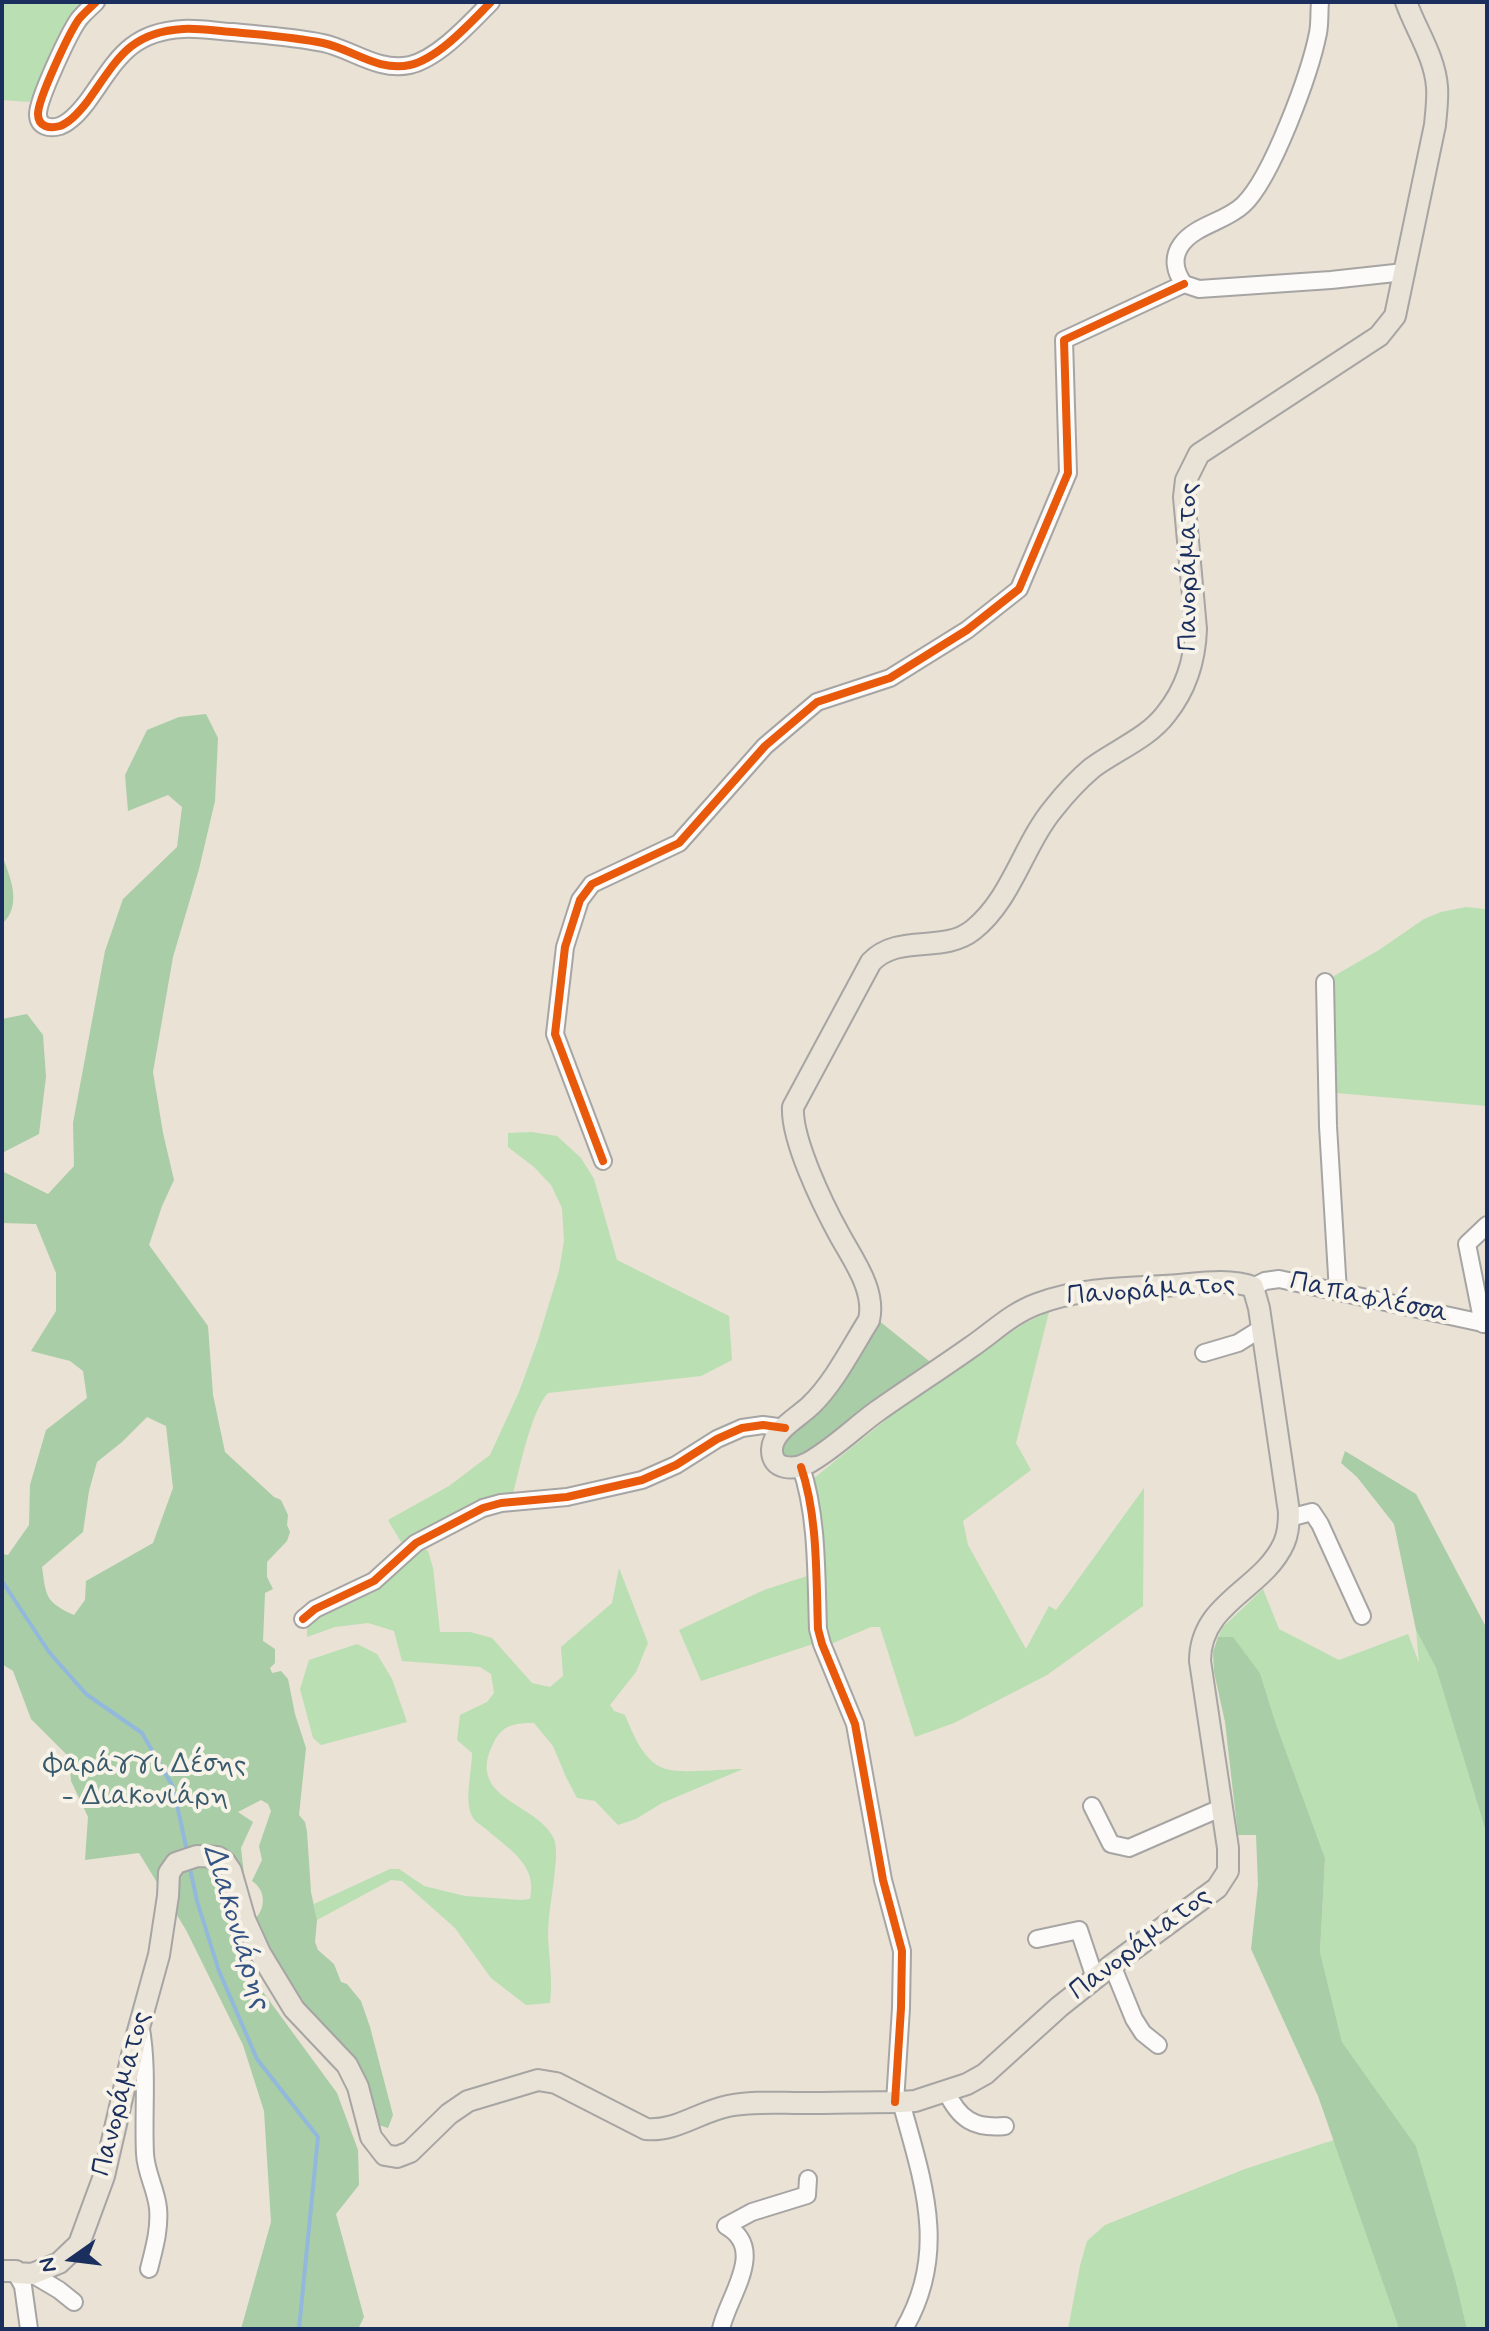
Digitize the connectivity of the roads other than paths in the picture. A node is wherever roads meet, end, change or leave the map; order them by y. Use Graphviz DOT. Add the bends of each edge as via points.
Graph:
graph roads {
  1 [pos="96,2"];
  2 [pos="491,2"];
  3 [pos="1320,2"];
  4 [pos="1406,2"];
  5 [pos="1404,272"];
  6 [pos="1184,284"];
  7 [pos="1325,982"];
  8 [pos="603,1161"];
  9 [pos="1487,1225"];
  10 [pos="1253,1287"];
  11 [pos="1338,1292"];
  12 [pos="1485,1324"];
  13 [pos="1262,1328"];
  14 [pos="1204,1353"];
  15 [pos="785,1428"];
  16 [pos="801,1467"];
  17 [pos="1289,1518"];
  18 [pos="1362,1616"];
  19 [pos="303,1619"];
  20 [pos="1092,1806"];
  21 [pos="1223,1807"];
  22 [pos="1037,1939"];
  23 [pos="1112,1965"];
  24 [pos="1095,1978"];
  25 [pos="140,2023"];
  26 [pos="1158,2045"];
  27 [pos="946,2091"];
  28 [pos="898,2102"];
  29 [pos="1005,2126"];
  30 [pos="808,2179"];
  31 [pos="149,2269"];
  32 [pos="17,2273"];
  33 [pos="74,2302"];
  34 [pos="29,2329"];
  35 [pos="721,2329"];
  36 [pos="904,2329"];
  1 -- 2 [label="street" via="64,44 40,102 38,114 45,127 64,125 123,53 139,39 161,31 294,39 393,67 431,55"];
  3 -- 6 [label="street" via="1305,79 1281,140 1250,198 1181,244 1175,264"];
  4 -- 5 [label="main road" via="1437,86 1435,125"];
  5 -- 6 [label="street" via="1218,288"];
  5 -- 15 [label="main road, Πανοράματος" via="1395,316 1379,336 1210,446 1192,466 1184,497 1195,647 1185,683 1166,715 1091,769 1052,810 988,917 961,938 907,945 877,956 850,1000 793,1107 792,1120 872,1307 821,1394"];
  6 -- 8 [label="street" via="1064,340 1068,473 1019,589 967,630 890,678 817,702 765,746 679,843 592,884 580,900 565,947 555,1034"];
  7 -- 11 [label="street"];
  9 -- 12 [label="street" via="1467,1244"];
  10 -- 11 [label="street, Παπαφλέσσα" via="1279,1279"];
  10 -- 13 [label="main road, Πανοράματος"];
  10 -- 16 [label="main road, Πανοράματος" via="1235,1283 1124,1288 1036,1304 1005,1320"];
  11 -- 12 [label="street, Παπαφλέσσα"];
  13 -- 14 [label="street" via="1238,1343"];
  13 -- 17 [label="main road, Πανοράματος"];
  15 -- 16 [label="main road" via="772,1455 780,1466"];
  15 -- 19 [label="street" via="742,1428 642,1480 483,1508 416,1543 374,1581"];
  16 -- 28 [label="street" via="812,1524 818,1629 855,1724 883,1880 902,1951"];
  17 -- 18 [label="street" via="1312,1512"];
  17 -- 21 [label="main road, Πανοράματος" via="1275,1558 1217,1614 1202,1639 1200,1661"];
  20 -- 21 [label="street" via="1111,1844 1129,1848"];
  21 -- 23 [label="main road, Πανοράματος" via="1229,1863 1222,1882"];
  22 -- 24 [label="street" via="1079,1930"];
  23 -- 24 [label="main road, Πανοράματος"];
  23 -- 26 [label="street" via="1134,2019"];
  24 -- 27 [label="main road, Πανοράματος" via="977,2080"];
  25 -- 28 [label="main road, Πανοράματος" via="159,1955 169,1873 176,1863 190,1858 218,1857 231,1871 260,1953 294,2009 347,2065 371,2137 388,2156 410,2152 468,2101 538,2080 556,2083 659,2131 729,2106"];
  25 -- 31 [label="street" via="145,2154 158,2208"];
  25 -- 32 [label="main road, Πανοράματος" via="104,2176 79,2244 59,2263"];
  27 -- 28 [label="main road, Πανοράματος"];
  27 -- 29 [label="street" via="966,2120 987,2128"];
  28 -- 36 [label="street" via="922,2180 929,2241 924,2287"];
  30 -- 35 [label="street" via="807,2195 726,2226 743,2242 744,2266"];
  32 -- 33 [label="street"];
  32 -- 34 [label="street"];
}
